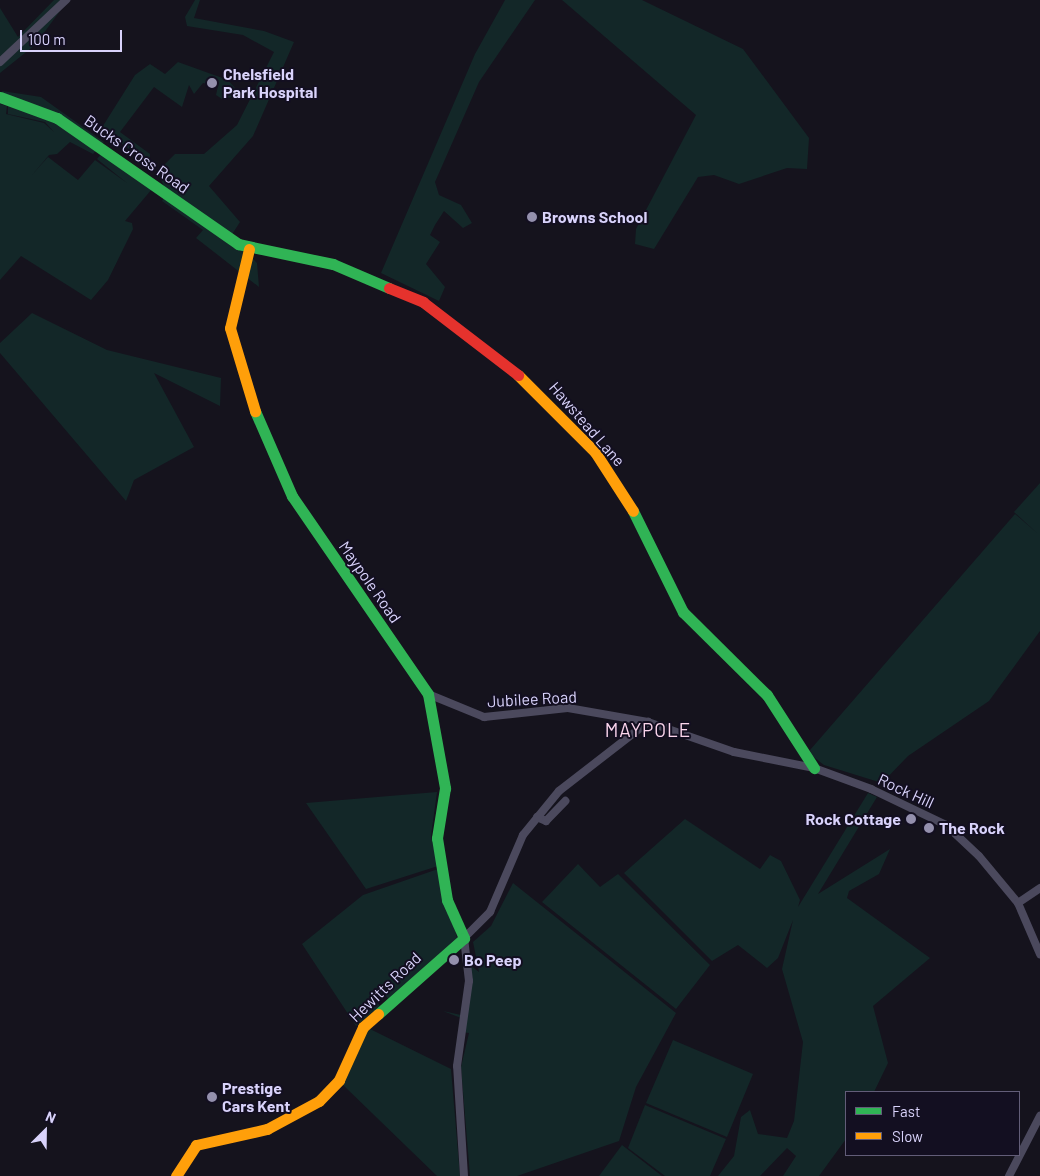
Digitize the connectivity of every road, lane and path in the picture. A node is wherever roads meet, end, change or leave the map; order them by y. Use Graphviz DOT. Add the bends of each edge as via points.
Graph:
graph roads {
  1 [pos="66,0"];
  2 [pos="0,62"];
  3 [pos="0,97"];
  4 [pos="249,249"];
  5 [pos="428,694"];
  6 [pos="648,722"];
  7 [pos="814,768"];
  8 [pos="565,801"];
  9 [pos="537,817"];
  10 [pos="1040,888"];
  11 [pos="1018,903"];
  12 [pos="464,938"];
  13 [pos="1040,954"];
  14 [pos="1040,1116"];
  15 [pos="1020,1155"];
  16 [pos="1019,1156"];
  17 [pos="176,1176"];
  18 [pos="464,1176"];
  19 [pos="1009,1176"];
  1 -- 2 [label="street"];
  3 -- 4 [label="street, Bucks Cross Road" via="57,118"];
  4 -- 5 [label="street, Maypole Road" via="230,328 247,393 292,496"];
  4 -- 7 [label="street, Hawstead Lane" via="333,264 423,302 529,382 595,452 624,493 683,612 767,696 786,721 796,748"];
  5 -- 6 [label="street, Jubilee Road" via="484,717 568,708"];
  5 -- 12 [label="street, Maypole Road" via="445,788 438,838 447,900"];
  6 -- 7 [label="street, Jubilee Road" via="734,752"];
  6 -- 9 [label="street" via="559,790"];
  7 -- 11 [label="street, Rock Hill" via="946,825 1000,878"];
  8 -- 9 [label="street" via="546,822"];
  9 -- 12 [label="street" via="514,853 490,912"];
  10 -- 11 [label="street"];
  11 -- 13 [label="street, Rock Hill"];
  12 -- 17 [label="street, Hewitts Road" via="363,1027 339,1080 319,1101 268,1129 196,1145"];
  12 -- 18 [label="street" via="470,981 456,1066"];
  14 -- 15 [label="street"];
  16 -- 19 [label="street"];
}
